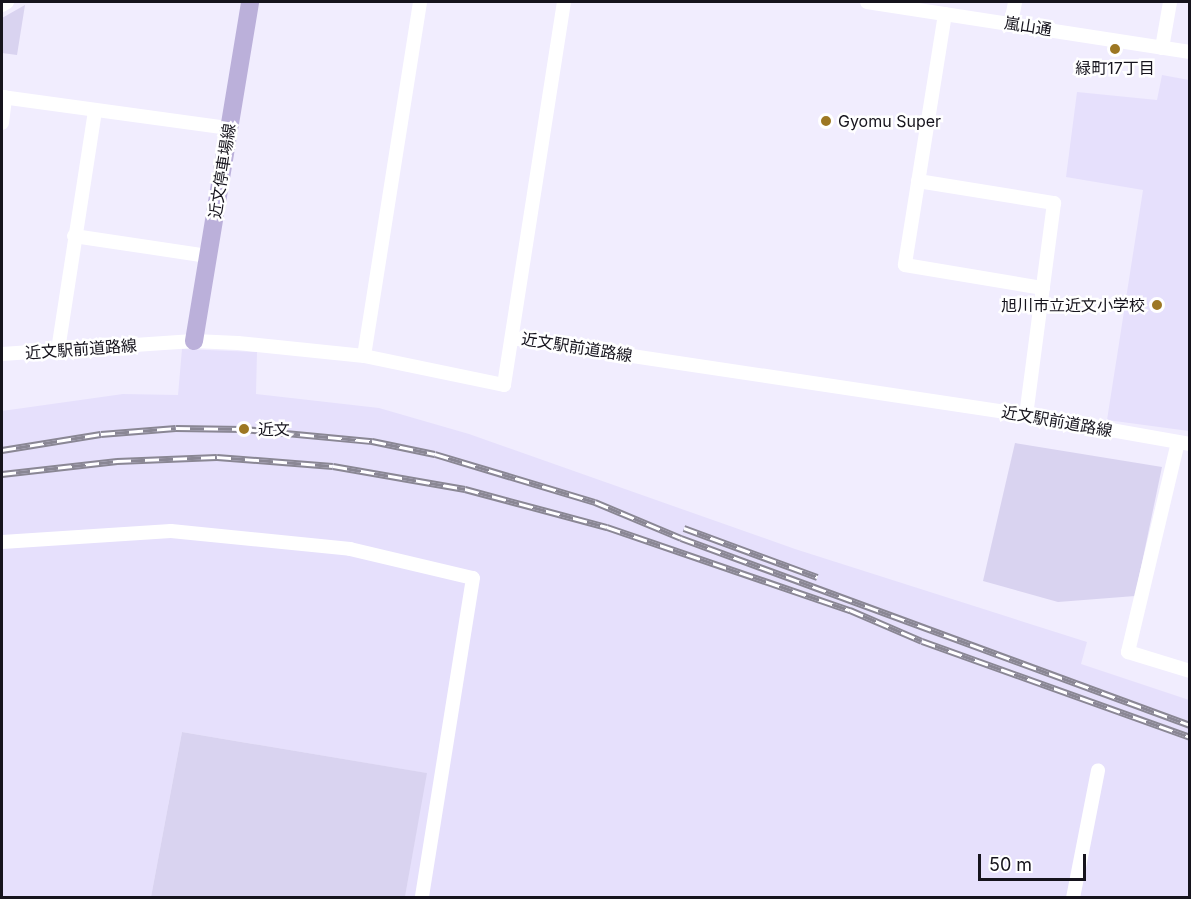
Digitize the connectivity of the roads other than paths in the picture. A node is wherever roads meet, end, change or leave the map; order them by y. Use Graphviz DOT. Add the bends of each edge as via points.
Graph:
graph roads {
  1 [pos="7,2"];
  2 [pos="250,2"];
  3 [pos="420,2"];
  4 [pos="564,2"];
  5 [pos="867,2"];
  6 [pos="1015,2"];
  7 [pos="1170,2"];
  8 [pos="2,5"];
  9 [pos="945,14"];
  10 [pos="1011,23"];
  11 [pos="1162,48"];
  12 [pos="1190,52"];
  13 [pos="3,97"];
  14 [pos="95,111"];
  15 [pos="2,123"];
  16 [pos="229,128"];
  17 [pos="918,181"];
  18 [pos="74,236"];
  19 [pos="208,256"];
  20 [pos="1043,288"];
  21 [pos="512,338"];
  22 [pos="194,341"];
  23 [pos="58,350"];
  24 [pos="2,354"];
  25 [pos="364,356"];
  26 [pos="1026,415"];
  27 [pos="1184,443"];
  28 [pos="2,542"];
  29 [pos="1190,671"];
  30 [pos="1098,770"];
  31 [pos="422,897"];
  32 [pos="1073,897"];
  1 -- 8 [label="street"];
  2 -- 16 [label="main road, 近文停車場線"];
  3 -- 25 [label="street"];
  4 -- 21 [label="street"];
  5 -- 9 [label="street, 嵐山通"];
  6 -- 10 [label="street"];
  7 -- 11 [label="street"];
  9 -- 10 [label="street, 嵐山通"];
  9 -- 17 [label="street"];
  10 -- 11 [label="street, 嵐山通"];
  11 -- 12 [label="street, 嵐山通"];
  13 -- 14 [label="street"];
  13 -- 15 [label="street"];
  14 -- 16 [label="street"];
  14 -- 18 [label="street"];
  16 -- 19 [label="main road, 近文停車場線"];
  17 -- 20 [label="street" via="1054,203"];
  17 -- 20 [label="street" via="905,265"];
  18 -- 19 [label="street"];
  18 -- 23 [label="street"];
  19 -- 22 [label="main road, 近文停車場線"];
  20 -- 26 [label="street"];
  21 -- 25 [label="street, 近文駅前道路線" via="504,385"];
  21 -- 26 [label="street, 近文駅前道路線"];
  22 -- 23 [label="street, 近文駅前道路線"];
  22 -- 25 [label="street, 近文駅前道路線"];
  23 -- 24 [label="street, 近文駅前道路線"];
  26 -- 27 [label="street, 近文駅前道路線"];
  27 -- 29 [label="street" via="1128,652"];
  28 -- 31 [label="street" via="171,531 350,549 473,578"];
  30 -- 32 [label="street"];
}
